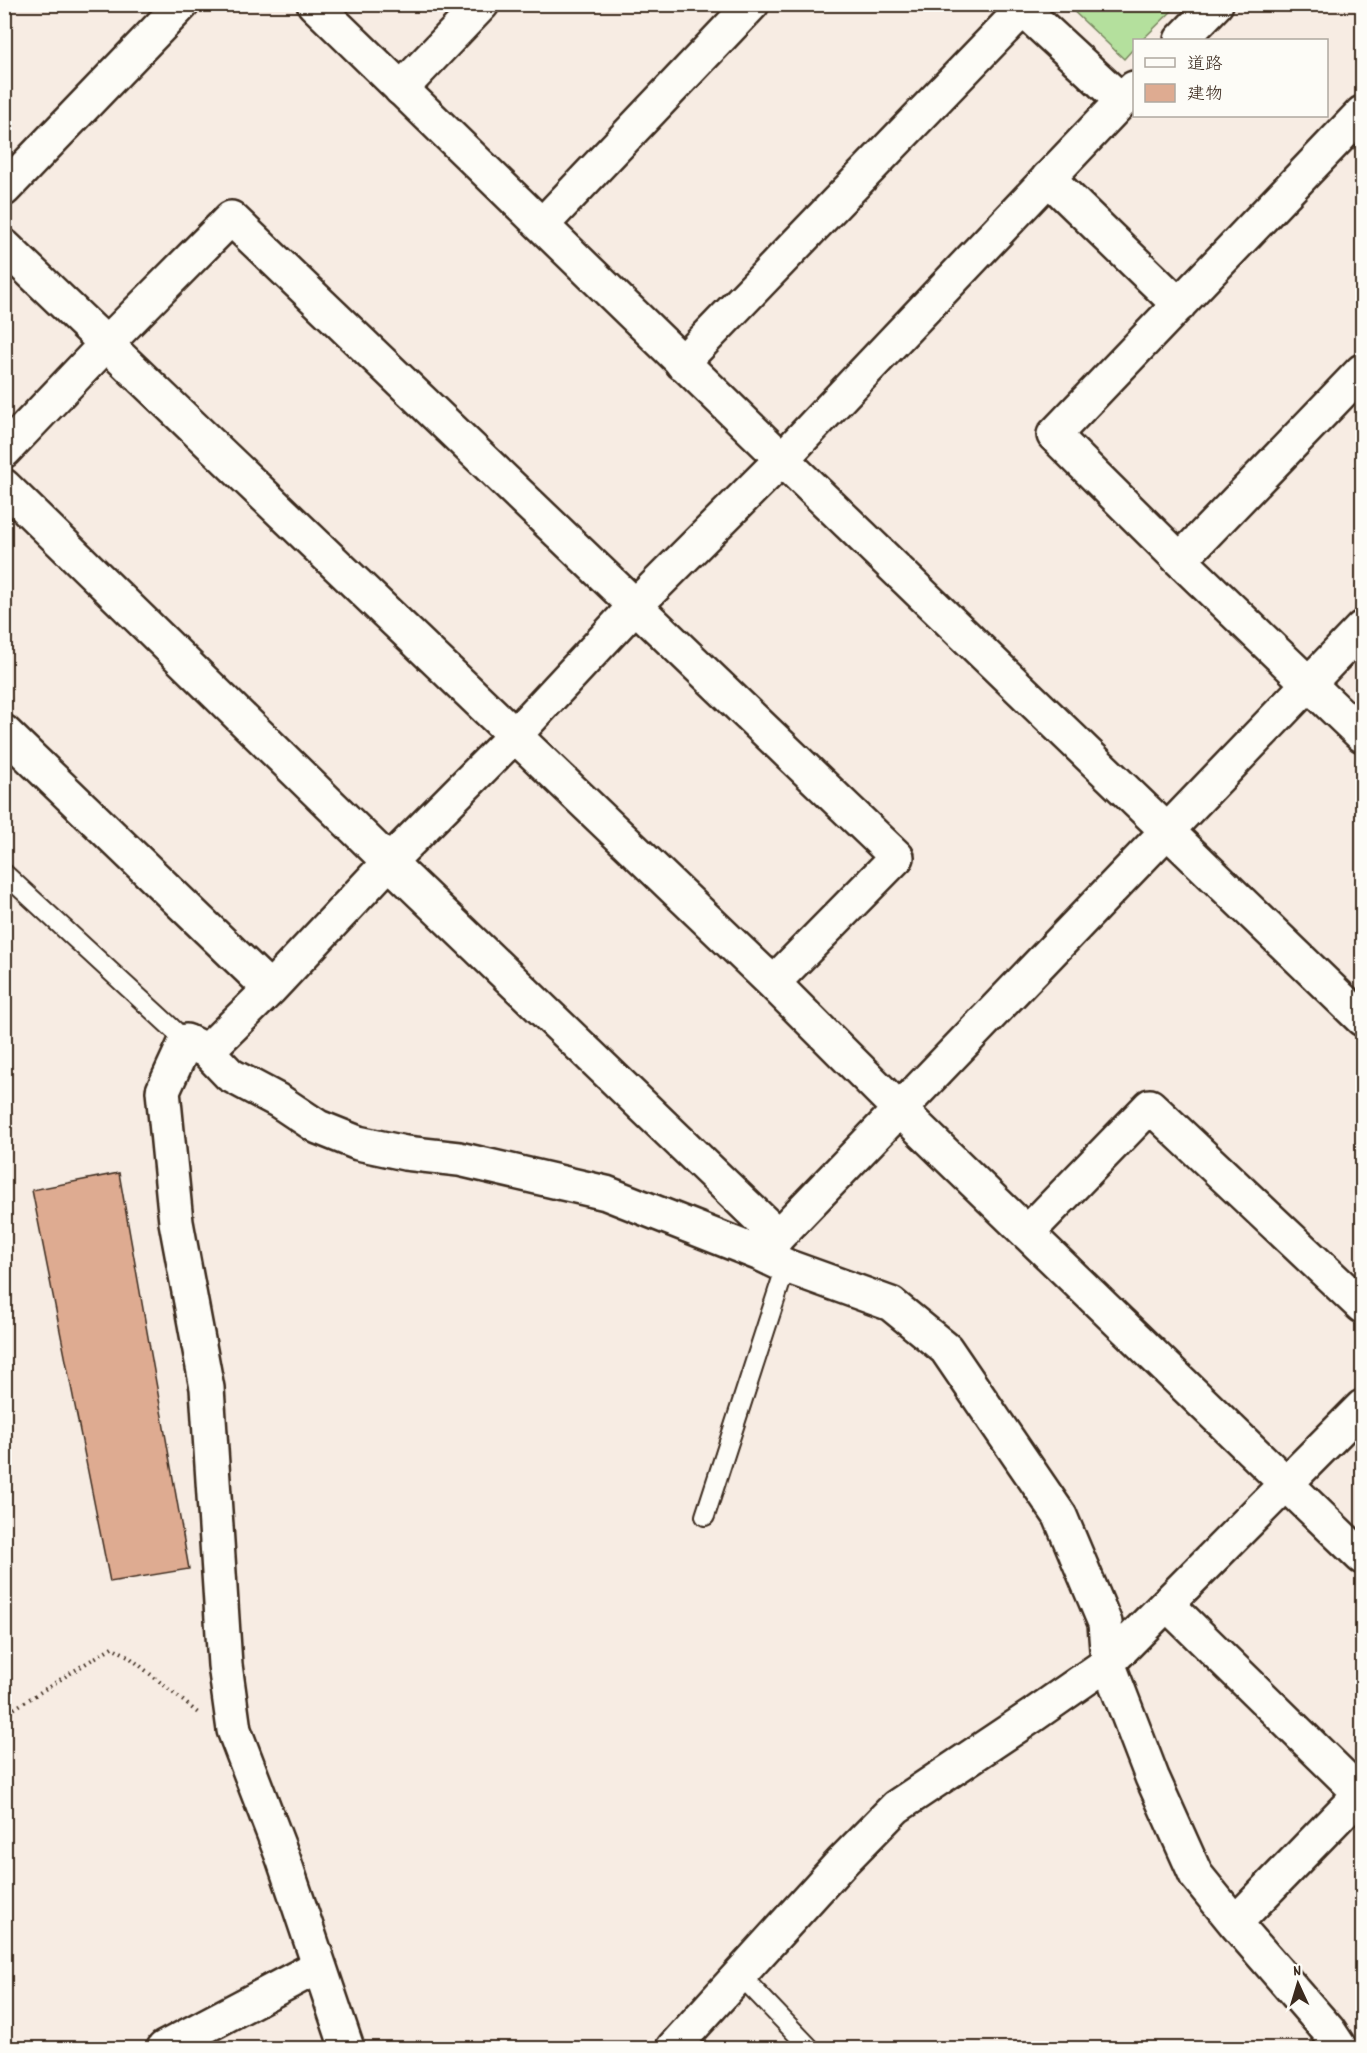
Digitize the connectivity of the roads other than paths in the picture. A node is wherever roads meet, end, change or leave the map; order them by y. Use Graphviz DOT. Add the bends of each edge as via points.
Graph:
graph roads {
  1 [pos="182,4"];
  2 [pos="314,4"];
  3 [pos="482,4"];
  4 [pos="753,4"];
  5 [pos="1216,4"];
  6 [pos="1019,7"];
  7 [pos="1182,39"];
  8 [pos="401,88"];
  9 [pos="1128,94"];
  10 [pos="1362,113"];
  11 [pos="1048,178"];
  12 [pos="4,189"];
  13 [pos="542,225"];
  14 [pos="4,246"];
  15 [pos="1179,305"];
  16 [pos="106,344"];
  17 [pos="682,363"];
  18 [pos="1362,370"];
  19 [pos="4,451"];
  20 [pos="782,459"];
  21 [pos="4,486"];
  22 [pos="1180,560"];
  23 [pos="636,605"];
  24 [pos="1362,627"];
  25 [pos="1310,682"];
  26 [pos="4,732"];
  27 [pos="1362,735"];
  28 [pos="514,736"];
  29 [pos="1168,830"];
  30 [pos="389,862"];
  31 [pos="4,873"];
  32 [pos="773,983"];
  33 [pos="270,989"];
  34 [pos="1362,1019"];
  35 [pos="197,1046"];
  36 [pos="900,1110"];
  37 [pos="1027,1233"];
  38 [pos="776,1252"];
  39 [pos="1362,1306"];
  40 [pos="1362,1407"];
  41 [pos="1287,1484"];
  42 [pos="705,1516"];
  43 [pos="1362,1557"];
  44 [pos="1167,1604"];
  45 [pos="1108,1663"];
  46 [pos="1362,1793"];
  47 [pos="1235,1923"];
  48 [pos="319,1966"];
  49 [pos="740,1975"];
  50 [pos="164,2049"];
  51 [pos="347,2049"];
  52 [pos="673,2049"];
  53 [pos="810,2049"];
  54 [pos="1340,2049"];
  1 -- 12 [label="street"];
  2 -- 8 [label="street"];
  3 -- 8 [label="street"];
  4 -- 13 [label="street"];
  5 -- 7 [label="street"];
  6 -- 9 [label="street"];
  6 -- 17 [label="street"];
  8 -- 13 [label="street"];
  9 -- 11 [label="street"];
  10 -- 15 [label="street"];
  11 -- 15 [label="street"];
  11 -- 20 [label="street"];
  13 -- 17 [label="street"];
  14 -- 16 [label="street"];
  15 -- 22 [label="street" via="1054,435"];
  16 -- 19 [label="street"];
  16 -- 23 [label="street" via="231,218"];
  16 -- 28 [label="street"];
  17 -- 20 [label="street"];
  18 -- 22 [label="street"];
  20 -- 23 [label="street"];
  20 -- 29 [label="street"];
  21 -- 30 [label="street"];
  22 -- 25 [label="street"];
  23 -- 28 [label="street"];
  23 -- 32 [label="street" via="897,857"];
  24 -- 25 [label="street"];
  25 -- 27 [label="street"];
  25 -- 29 [label="street"];
  26 -- 33 [label="street"];
  28 -- 30 [label="street"];
  28 -- 32 [label="street"];
  29 -- 34 [label="street"];
  29 -- 36 [label="street"];
  30 -- 33 [label="street"];
  30 -- 38 [label="street"];
  31 -- 35 [label="lane"];
  32 -- 36 [label="street"];
  33 -- 35 [label="street"];
  35 -- 38 [label="street" via="230,1075 318,1127 358,1143 459,1159 606,1193"];
  35 -- 48 [label="street" via="163,1091 176,1222 207,1388 225,1665 234,1730"];
  36 -- 37 [label="street"];
  36 -- 38 [label="street"];
  37 -- 39 [label="street" via="1150,1106"];
  37 -- 41 [label="street"];
  38 -- 42 [label="lane"];
  38 -- 45 [label="street" via="891,1304 946,1349 1060,1515 1105,1623"];
  40 -- 41 [label="street"];
  41 -- 43 [label="street"];
  41 -- 44 [label="street"];
  44 -- 45 [label="street"];
  44 -- 46 [label="street"];
  45 -- 47 [label="street" via="1152,1777 1196,1875"];
  45 -- 49 [label="street" via="896,1807"];
  46 -- 47 [label="street"];
  47 -- 54 [label="street"];
  48 -- 50 [label="street"];
  48 -- 51 [label="street"];
  49 -- 52 [label="street"];
  49 -- 53 [label="lane"];
}
